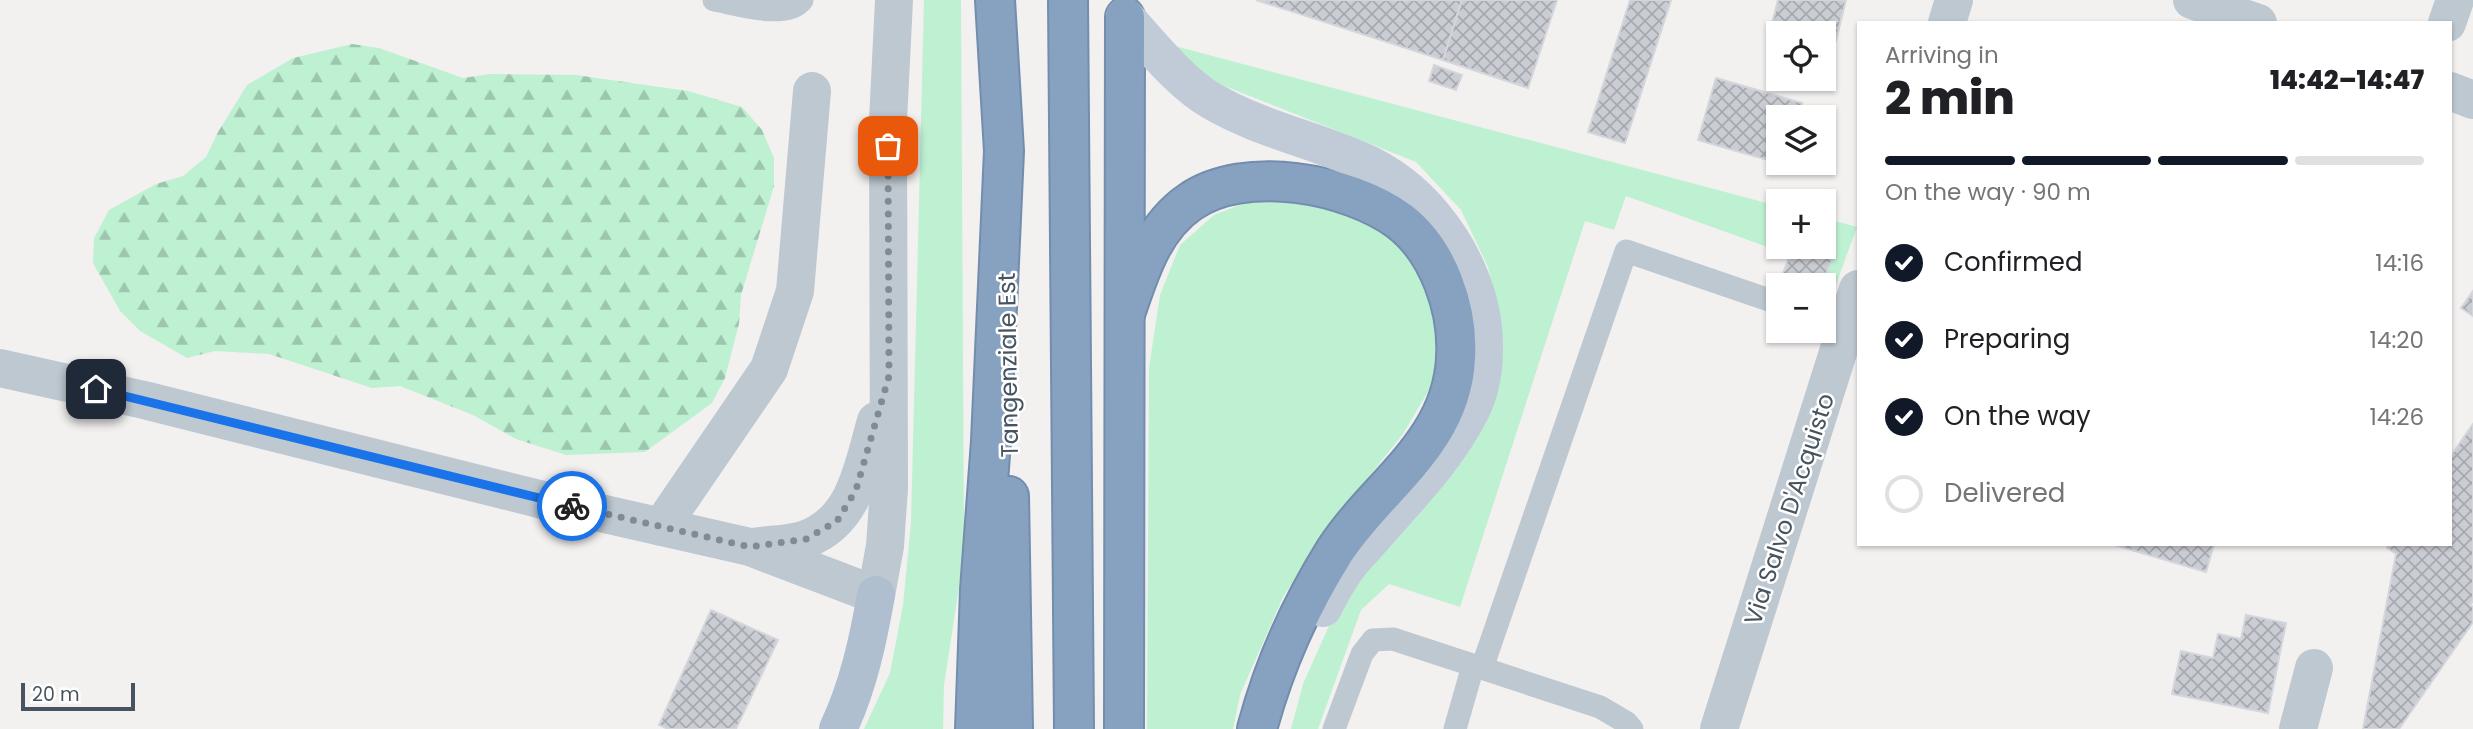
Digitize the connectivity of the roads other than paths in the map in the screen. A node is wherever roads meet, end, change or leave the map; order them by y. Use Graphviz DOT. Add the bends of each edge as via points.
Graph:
graph roads {
  1 [pos="714,0"];
  2 [pos="802,0"];
  3 [pos="894,0"];
  4 [pos="995,0"];
  5 [pos="1005,0"];
  6 [pos="1068,0"];
  7 [pos="1954,0"];
  8 [pos="2192,0"];
  9 [pos="2455,0"];
  10 [pos="1125,8"];
  11 [pos="1948,21"];
  12 [pos="2252,21"];
  13 [pos="2448,21"];
  14 [pos="812,91"];
  15 [pos="2452,92"];
  16 [pos="2473,100"];
  17 [pos="1004,151"];
  18 [pos="1857,290"];
  19 [pos="1766,299"];
  20 [pos="1125,314"];
  21 [pos="1836,322"];
  22 [pos="1829,343"];
  23 [pos="0,368"];
  24 [pos="889,376"];
  25 [pos="661,527"];
  26 [pos="750,547"];
  27 [pos="877,595"];
  28 [pos="1478,667"];
  29 [pos="2314,668"];
  30 [pos="838,729"];
  31 [pos="975,729"];
  32 [pos="1013,729"];
  33 [pos="1074,729"];
  34 [pos="1124,729"];
  35 [pos="1256,729"];
  36 [pos="1273,729"];
  37 [pos="1334,729"];
  38 [pos="1455,729"];
  39 [pos="1632,729"];
  40 [pos="1719,729"];
  41 [pos="2298,729"];
  1 -- 2 [label="lane" via="781,11 796,8"];
  3 -- 24 [label="street" via="888,121"];
  4 -- 17 [label="highway"];
  5 -- 17 [label="highway, Tangenziale Est"];
  6 -- 33 [label="highway"];
  7 -- 11 [label="street"];
  8 -- 12 [label="street"];
  9 -- 13 [label="street"];
  10 -- 20 [label="highway"];
  10 -- 36 [label="main road" via="1198,92 1213,102 1357,159 1406,188 1456,247 1482,314 1482,362 1473,407 1429,474 1347,567 1293,665"];
  14 -- 25 [label="street" via="795,291 769,369"];
  15 -- 16 [label="street"];
  17 -- 31 [label="highway"];
  17 -- 32 [label="highway, Tangenziale Est"];
  18 -- 21 [label="street, Via Salvo D'Acquisto"];
  19 -- 28 [label="lane" via="1626,251"];
  20 -- 34 [label="highway"];
  20 -- 35 [label="highway" via="1139,271 1169,221 1190,202 1224,185 1247,182 1297,182 1384,212 1421,243 1444,285 1456,354 1447,403 1419,452 1349,532 1313,587 1284,646"];
  22 -- 40 [label="street, Via Salvo D'Acquisto"];
  23 -- 25 [label="street"];
  24 -- 26 [label="street" via="856,490 837,521 806,539"];
  24 -- 27 [label="street" via="889,488"];
  25 -- 26 [label="street"];
  26 -- 27 [label="street"];
  27 -- 30 [label="main road" via="869,637"];
  28 -- 37 [label="lane" via="1393,639 1373,640 1362,654"];
  28 -- 38 [label="lane"];
  28 -- 39 [label="lane" via="1600,707"];
  29 -- 41 [label="street"];
}
